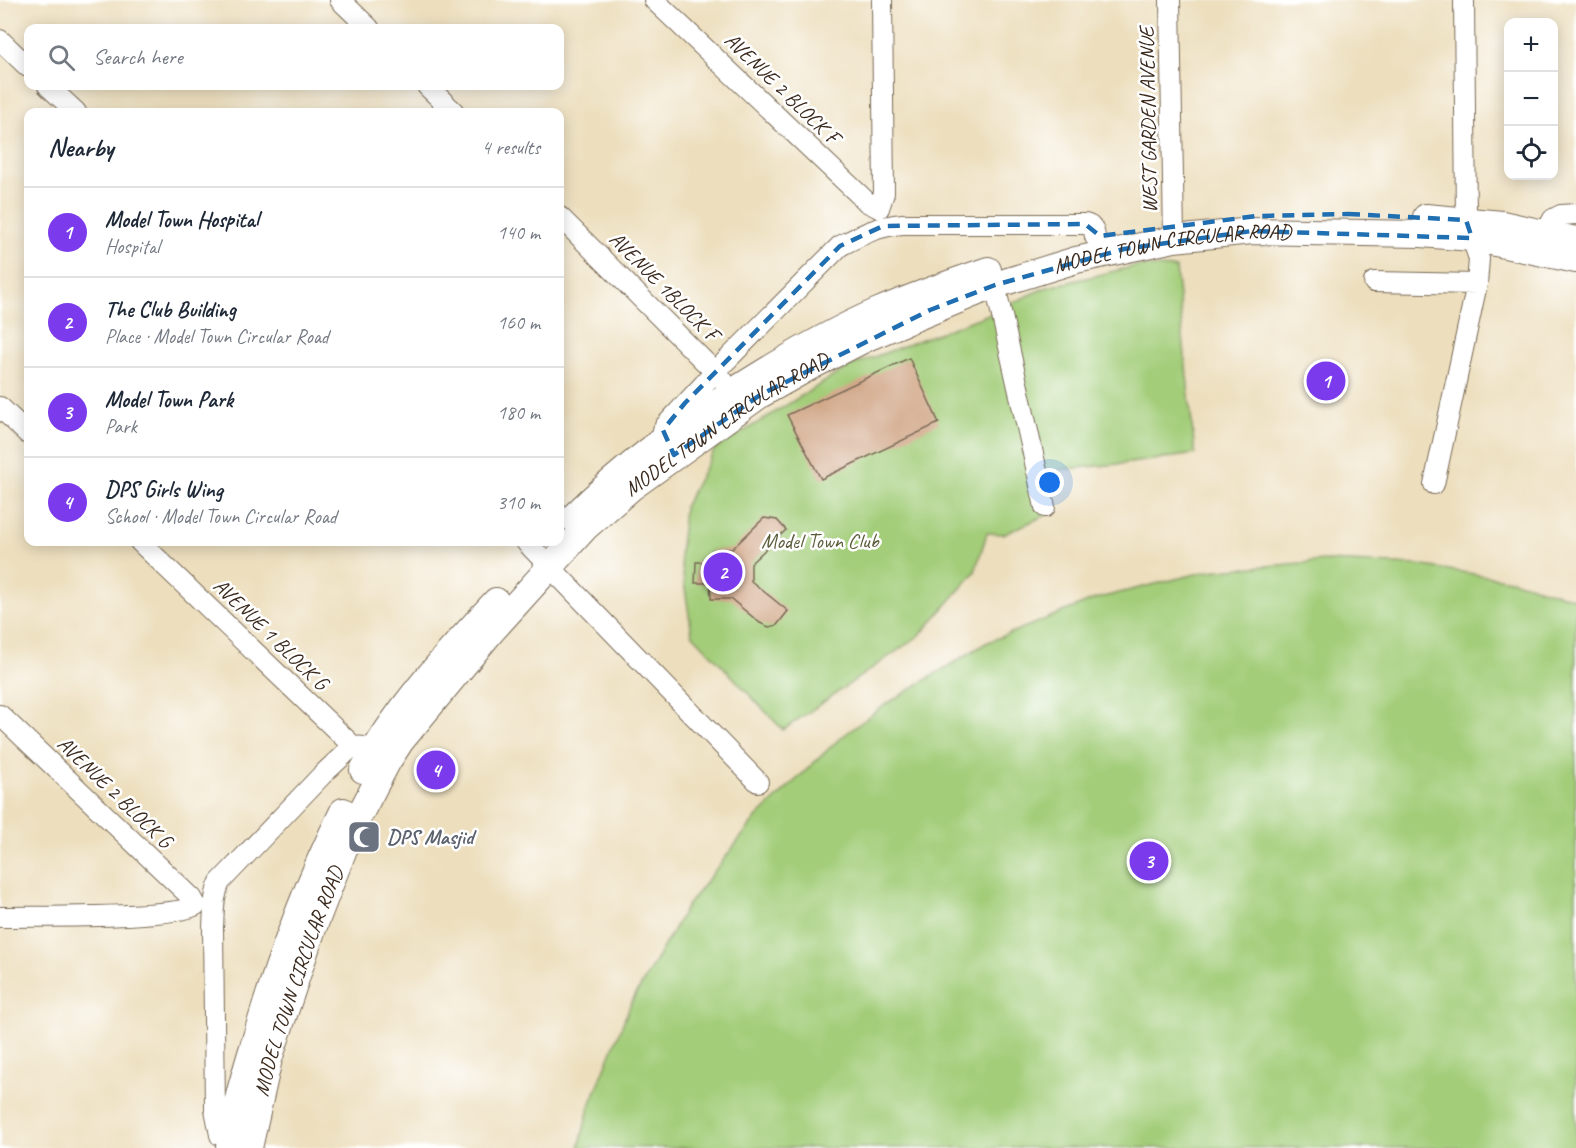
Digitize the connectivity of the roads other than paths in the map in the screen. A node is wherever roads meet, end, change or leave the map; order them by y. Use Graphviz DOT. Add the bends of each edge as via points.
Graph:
graph roads {
  1 [pos="340,0"];
  2 [pos="654,0"];
  3 [pos="882,0"];
  4 [pos="1170,0"];
  5 [pos="1464,0"];
  6 [pos="365,24"];
  7 [pos="0,40"];
  8 [pos="24,63"];
  9 [pos="52,90"];
  10 [pos="431,90"];
  11 [pos="72,108"];
  12 [pos="450,108"];
  13 [pos="1576,214"];
  14 [pos="881,217"];
  15 [pos="564,221"];
  16 [pos="1469,229"];
  17 [pos="1173,232"];
  18 [pos="1546,232"];
  19 [pos="1095,237"];
  20 [pos="1576,240"];
  21 [pos="1576,260"];
  22 [pos="1374,282"];
  23 [pos="1477,284"];
  24 [pos="995,285"];
  25 [pos="716,371"];
  26 [pos="733,391"];
  27 [pos="0,407"];
  28 [pos="24,430"];
  29 [pos="669,447"];
  30 [pos="1434,484"];
  31 [pos="1045,507"];
  32 [pos="564,527"];
  33 [pos="564,539"];
  34 [pos="144,546"];
  35 [pos="541,551"];
  36 [pos="0,715"];
  37 [pos="371,753"];
  38 [pos="758,782"];
  39 [pos="205,905"];
  40 [pos="0,917"];
  41 [pos="236,1145"];
  1 -- 6 [label="street"];
  2 -- 14 [label="street, AVENUE 2 BLOCK F"];
  3 -- 14 [label="street" via="885,193"];
  4 -- 17 [label="street, WEST GARDEN AVENUE"];
  5 -- 16 [label="street"];
  7 -- 8 [label="street"];
  9 -- 11 [label="street"];
  10 -- 12 [label="street"];
  13 -- 18 [label="street" via="1553,219"];
  14 -- 19 [label="street" via="903,224 1085,224 1095,230"];
  14 -- 25 [label="street" via="864,233 840,246"];
  15 -- 25 [label="street, AVENUE 1BLOCK F"];
  16 -- 17 [label="main road, MODEL TOWN CIRCULAR ROAD" via="1415,216 1348,214 1257,216"];
  16 -- 18 [label="main road, MODEL TOWN CIRCULAR ROAD"];
  16 -- 21 [label="main road, MODEL TOWN CIRCULAR ROAD"];
  16 -- 23 [label="street" via="1479,259"];
  17 -- 19 [label="main road, MODEL TOWN CIRCULAR ROAD"];
  17 -- 24 [label="main road, MODEL TOWN CIRCULAR ROAD"];
  18 -- 20 [label="main road, MODEL TOWN CIRCULAR ROAD"];
  19 -- 26 [label="main road, MODEL TOWN CIRCULAR ROAD" via="966,278 874,313 801,349"];
  22 -- 23 [label="street"];
  23 -- 30 [label="street"];
  24 -- 29 [label="main road, MODEL TOWN CIRCULAR ROAD" via="869,337"];
  24 -- 31 [label="street"];
  25 -- 26 [label="street, AVENUE 1BLOCK F"];
  25 -- 29 [label="street" via="666,425 663,430"];
  26 -- 29 [label="main road, MODEL TOWN CIRCULAR ROAD" via="694,416"];
  27 -- 28 [label="street"];
  29 -- 32 [label="main road, MODEL TOWN CIRCULAR ROAD" via="602,489"];
  29 -- 33 [label="main road, MODEL TOWN CIRCULAR ROAD" via="631,488 585,528"];
  34 -- 37 [label="street, AVENUE 1 BLOCK G"];
  35 -- 37 [label="main road, MODEL TOWN CIRCULAR ROAD" via="410,698"];
  35 -- 38 [label="street"];
  36 -- 39 [label="street, AVENUE 2 BLOCK G" via="192,898"];
  37 -- 39 [label="street" via="322,775 220,882"];
  37 -- 41 [label="main road, MODEL TOWN CIRCULAR ROAD" via="300,906 262,1015 248,1064"];
  39 -- 40 [label="street" via="115,915"];
  39 -- 41 [label="street" via="215,1109 220,1135"];
}
